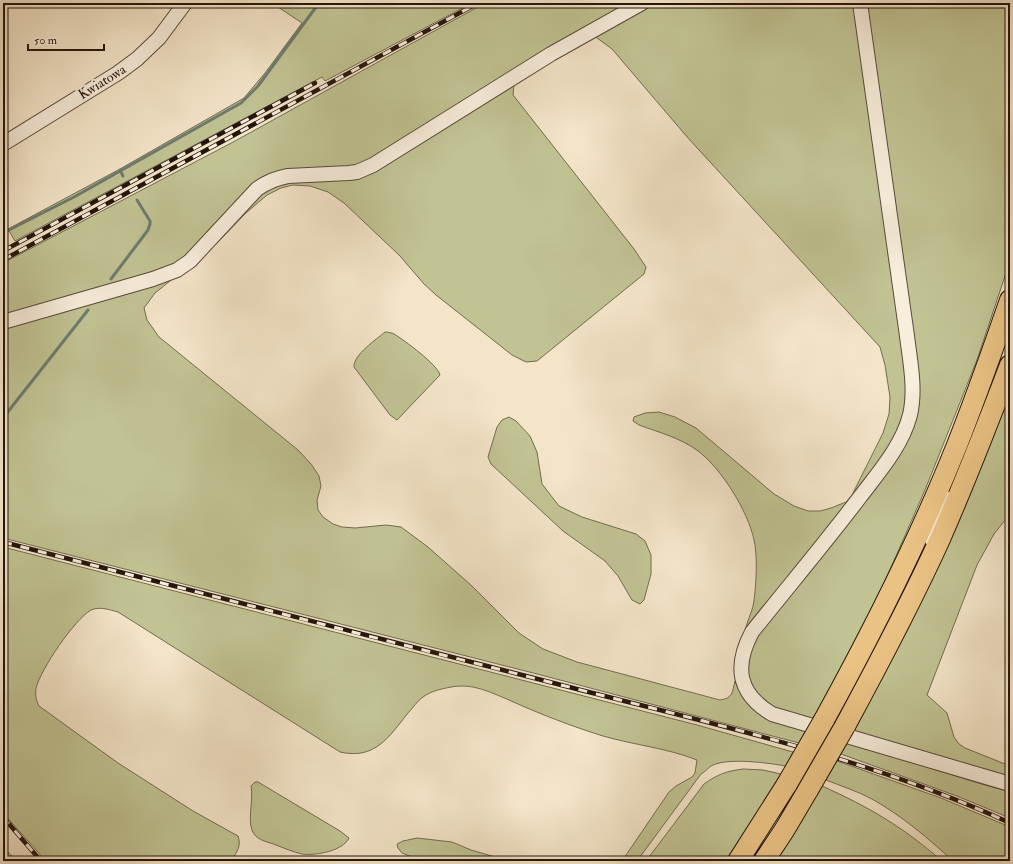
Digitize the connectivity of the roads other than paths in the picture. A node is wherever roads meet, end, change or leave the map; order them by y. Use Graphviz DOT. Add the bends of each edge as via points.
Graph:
graph roads {
  1 [pos="185,3"];
  2 [pos="642,3"];
  3 [pos="860,3"];
  4 [pos="3,144"];
  5 [pos="1010,300"];
  6 [pos="3,322"];
  7 [pos="1010,364"];
  8 [pos="956,446"];
  9 [pos="976,454"];
  10 [pos="940,511"];
  11 [pos="903,566"];
  12 [pos="922,577"];
  13 [pos="1010,784"];
  14 [pos="738,861"];
  15 [pos="764,861"];
  1 -- 4 [label="street, Kwiatowa" via="159,38 137,59"];
  2 -- 6 [label="street" via="551,54 373,165 357,172 288,176 265,183 190,261 177,270"];
  3 -- 13 [label="street" via="906,336 912,404 904,432 891,455 752,632 745,646 740,670 750,696 760,707 772,714"];
  5 -- 8 [label="highway"];
  7 -- 9 [label="highway"];
  8 -- 10 [label="street"];
  8 -- 11 [label="highway"];
  9 -- 10 [label="street"];
  9 -- 12 [label="highway"];
  10 -- 11 [label="street"];
  10 -- 12 [label="street"];
  11 -- 14 [label="highway, bridge" via="864,648 824,720"];
  12 -- 15 [label="highway, bridge" via="844,726"];
}
